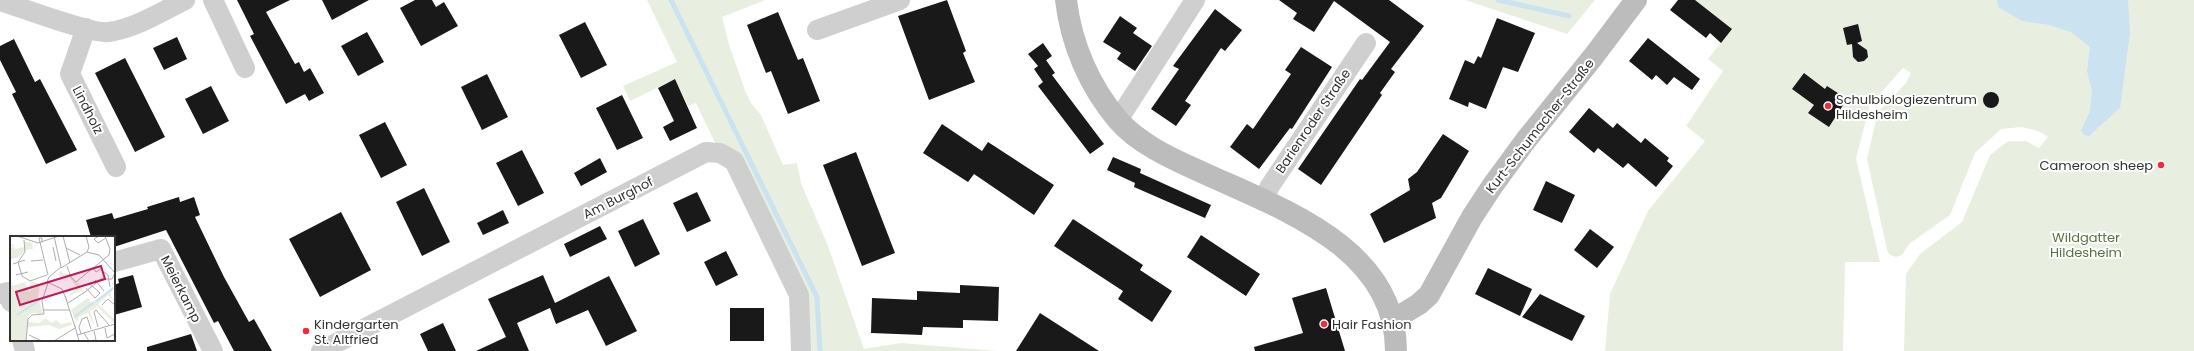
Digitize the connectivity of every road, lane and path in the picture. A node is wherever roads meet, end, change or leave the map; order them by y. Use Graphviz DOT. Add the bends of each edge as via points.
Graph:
graph roads {
  1 [pos="185,0"];
  2 [pos="213,0"];
  3 [pos="900,0"];
  4 [pos="1066,0"];
  5 [pos="1195,0"];
  6 [pos="1636,0"];
  7 [pos="0,1"];
  8 [pos="86,28"];
  9 [pos="817,30"];
  10 [pos="1366,43"];
  11 [pos="245,68"];
  12 [pos="1118,120"];
  13 [pos="116,167"];
  14 [pos="1263,201"];
  15 [pos="115,262"];
  16 [pos="1393,320"];
  17 [pos="22,341"];
  18 [pos="326,350"];
  19 [pos="26,351"];
  20 [pos="213,351"];
  21 [pos="801,351"];
  22 [pos="1396,351"];
  1 -- 8 [label="street" via="131,27 107,33"];
  2 -- 11 [label="street"];
  3 -- 9 [label="street"];
  4 -- 12 [label="main road" via="1069,26 1078,53 1094,84"];
  5 -- 12 [label="street"];
  6 -- 16 [label="main road, Kurt-Schumacher-Straße" via="1493,185 1472,217 1429,295"];
  7 -- 8 [label="street"];
  8 -- 13 [label="street, Lindholz" via="70,74"];
  10 -- 14 [label="street, Barienroder Straße" via="1274,180"];
  12 -- 14 [label="main road" via="1168,157"];
  14 -- 16 [label="main road" via="1327,234 1356,257 1381,292"];
  15 -- 20 [label="street, Meierkamp" via="161,249"];
  16 -- 22 [label="main road"];
  17 -- 19 [label="street"];
  18 -- 21 [label="street, Am Burghof" via="706,152 720,153 734,161 799,295"];
}
